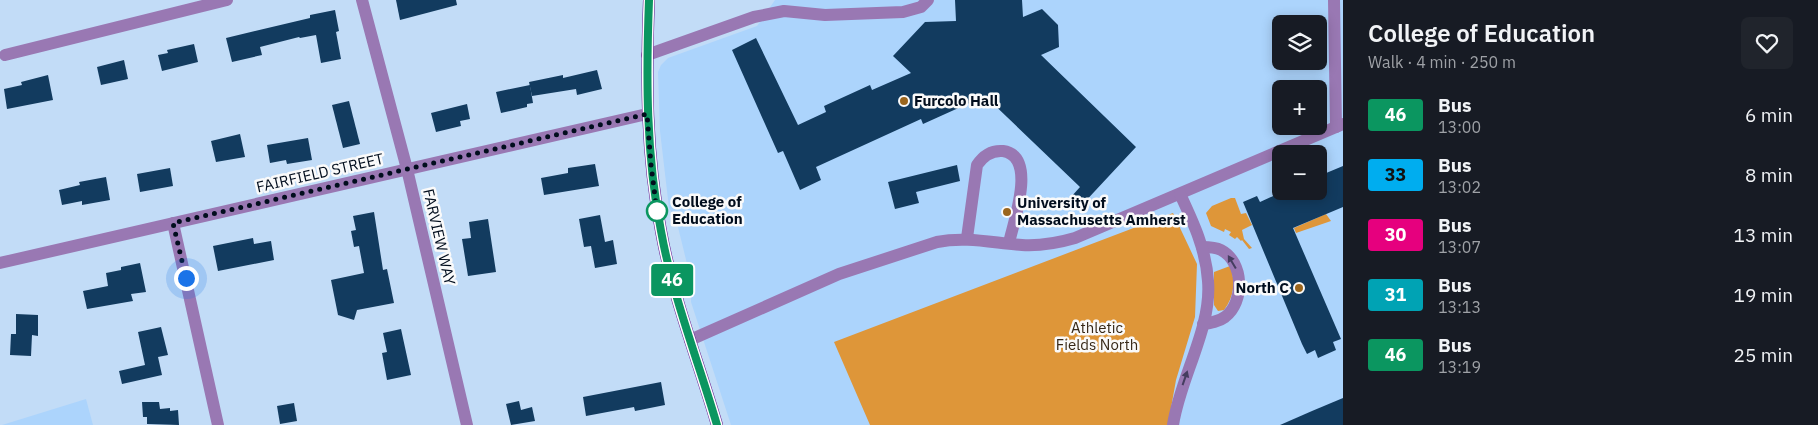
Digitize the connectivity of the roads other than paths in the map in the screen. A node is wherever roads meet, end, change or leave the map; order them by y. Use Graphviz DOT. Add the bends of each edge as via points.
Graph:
graph roads {
  1 [pos="228,0"];
  2 [pos="362,0"];
  3 [pos="649,0"];
  4 [pos="792,0"];
  5 [pos="928,0"];
  6 [pos="1334,0"];
  7 [pos="784,11"];
  8 [pos="5,55"];
  9 [pos="647,56"];
  10 [pos="647,114"];
  11 [pos="1340,125"];
  12 [pos="407,169"];
  13 [pos="1180,194"];
  14 [pos="173,223"];
  15 [pos="967,238"];
  16 [pos="1009,243"];
  17 [pos="1202,247"];
  18 [pos="0,263"];
  19 [pos="1203,324"];
  20 [pos="690,340"];
  21 [pos="218,425"];
  22 [pos="467,425"];
  23 [pos="717,425"];
  24 [pos="1173,425"];
  1 -- 8 [label="street"];
  2 -- 12 [label="street, FARVIEW WAY"];
  3 -- 9 [label="main road"];
  4 -- 7 [label="street"];
  5 -- 7 [label="street" via="921,8 903,12 825,15"];
  6 -- 11 [label="street"];
  7 -- 9 [label="street" via="754,17"];
  9 -- 10 [label="main road"];
  10 -- 12 [label="street, FAIRFIELD STREET"];
  10 -- 20 [label="main road" via="661,232"];
  11 -- 13 [label="street"];
  12 -- 14 [label="street, FAIRFIELD STREET"];
  12 -- 22 [label="street, FARVIEW WAY"];
  13 -- 16 [label="street" via="1075,238 1045,244"];
  13 -- 17 [label="street"];
  14 -- 18 [label="street, FAIRFIELD STREET"];
  14 -- 21 [label="street"];
  15 -- 16 [label="street"];
  15 -- 16 [label="street" via="977,165 989,153 1007,152 1020,165 1022,176"];
  15 -- 20 [label="street" via="937,242 839,274"];
  17 -- 19 [label="street" via="1208,282"];
  19 -- 17 [label="street, one-way" via="1217,322 1232,310 1239,278 1229,256 1216,248"];
  24 -- 19 [label="street, one-way"];
  20 -- 23 [label="main road"];
}
